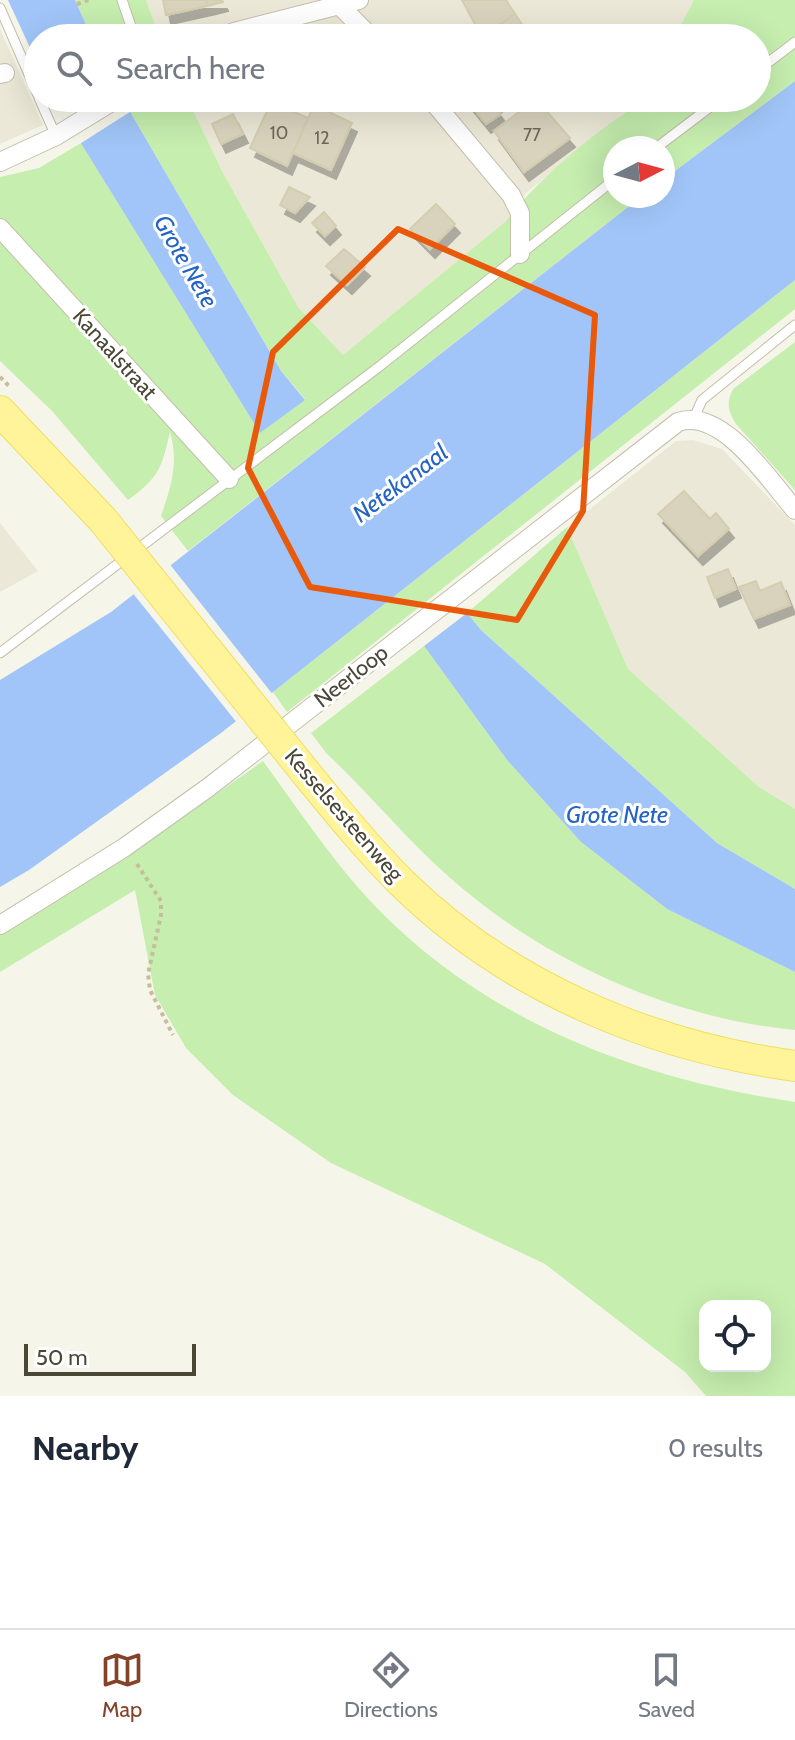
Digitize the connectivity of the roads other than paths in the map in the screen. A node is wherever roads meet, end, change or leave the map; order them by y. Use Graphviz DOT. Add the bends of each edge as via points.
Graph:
graph roads {
  1 [pos="122,0"];
  2 [pos="359,0"];
  3 [pos="340,6"];
  4 [pos="0,8"];
  5 [pos="130,24"];
  6 [pos="267,24"];
  7 [pos="358,24"];
  8 [pos="795,42"];
  9 [pos="771,60"];
  10 [pos="24,62"];
  11 [pos="49,112"];
  12 [pos="95,112"];
  13 [pos="442,112"];
  14 [pos="704,112"];
  15 [pos="61,133"];
  16 [pos="672,136"];
  17 [pos="0,162"];
  18 [pos="603,188"];
  19 [pos="0,228"];
  20 [pos="520,254"];
  21 [pos="795,325"];
  22 [pos="0,411"];
  23 [pos="694,418"];
  24 [pos="229,479"];
  25 [pos="795,510"];
  26 [pos="0,653"];
  27 [pos="0,925"];
  28 [pos="795,1066"];
  1 -- 5 [label="lane"];
  2 -- 3 [label="street"];
  3 -- 6 [label="street"];
  3 -- 7 [label="street"];
  4 -- 10 [label="lane"];
  8 -- 9 [label="lane"];
  11 -- 15 [label="lane"];
  12 -- 15 [label="street"];
  13 -- 20 [label="street" via="511,195 520,213"];
  14 -- 16 [label="lane"];
  15 -- 17 [label="street"];
  18 -- 20 [label="lane"];
  19 -- 24 [label="street, Kanaalstraat"];
  20 -- 24 [label="lane"];
  21 -- 23 [label="lane" via="702,400"];
  22 -- 28 [label="main road, Kesselsesteenweg, bridge" via="103,520 361,841 467,938 562,997 658,1035"];
  23 -- 25 [label="street" via="724,432"];
  23 -- 27 [label="street, Neerloop" via="668,428 161,822"];
  24 -- 26 [label="lane"];
}
